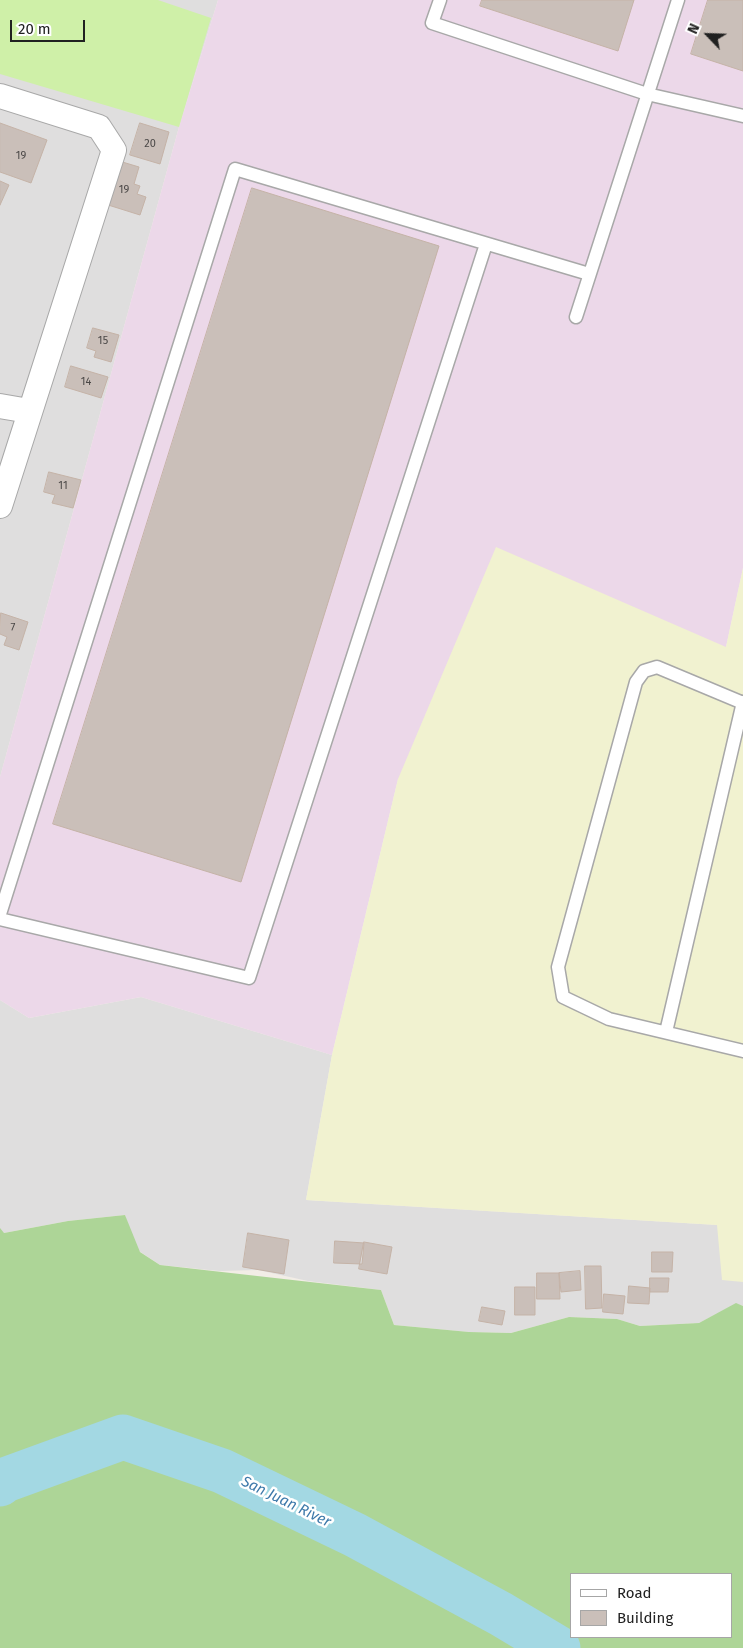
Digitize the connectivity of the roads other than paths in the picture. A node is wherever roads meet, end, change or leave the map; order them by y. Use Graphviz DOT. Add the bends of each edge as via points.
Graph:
graph roads {
  1 [pos="440,0"];
  2 [pos="678,0"];
  3 [pos="648,94"];
  4 [pos="0,96"];
  5 [pos="743,116"];
  6 [pos="486,244"];
  7 [pos="589,274"];
  8 [pos="576,317"];
  9 [pos="0,406"];
  10 [pos="29,411"];
  11 [pos="0,506"];
  12 [pos="743,703"];
  13 [pos="0,914"];
  14 [pos="0,919"];
  15 [pos="666,1032"];
  16 [pos="743,1051"];
  1 -- 3 [label="lane" via="432,23"];
  2 -- 3 [label="lane"];
  3 -- 5 [label="lane"];
  3 -- 7 [label="lane"];
  4 -- 10 [label="street" via="99,127 114,150"];
  6 -- 7 [label="lane"];
  6 -- 13 [label="lane" via="235,169"];
  6 -- 14 [label="lane" via="249,978"];
  7 -- 8 [label="lane"];
  9 -- 10 [label="street"];
  10 -- 11 [label="street"];
  12 -- 15 [label="lane"];
  12 -- 15 [label="lane" via="657,667 644,671 636,682 558,967 564,997 609,1019"];
  15 -- 16 [label="lane"];
}
